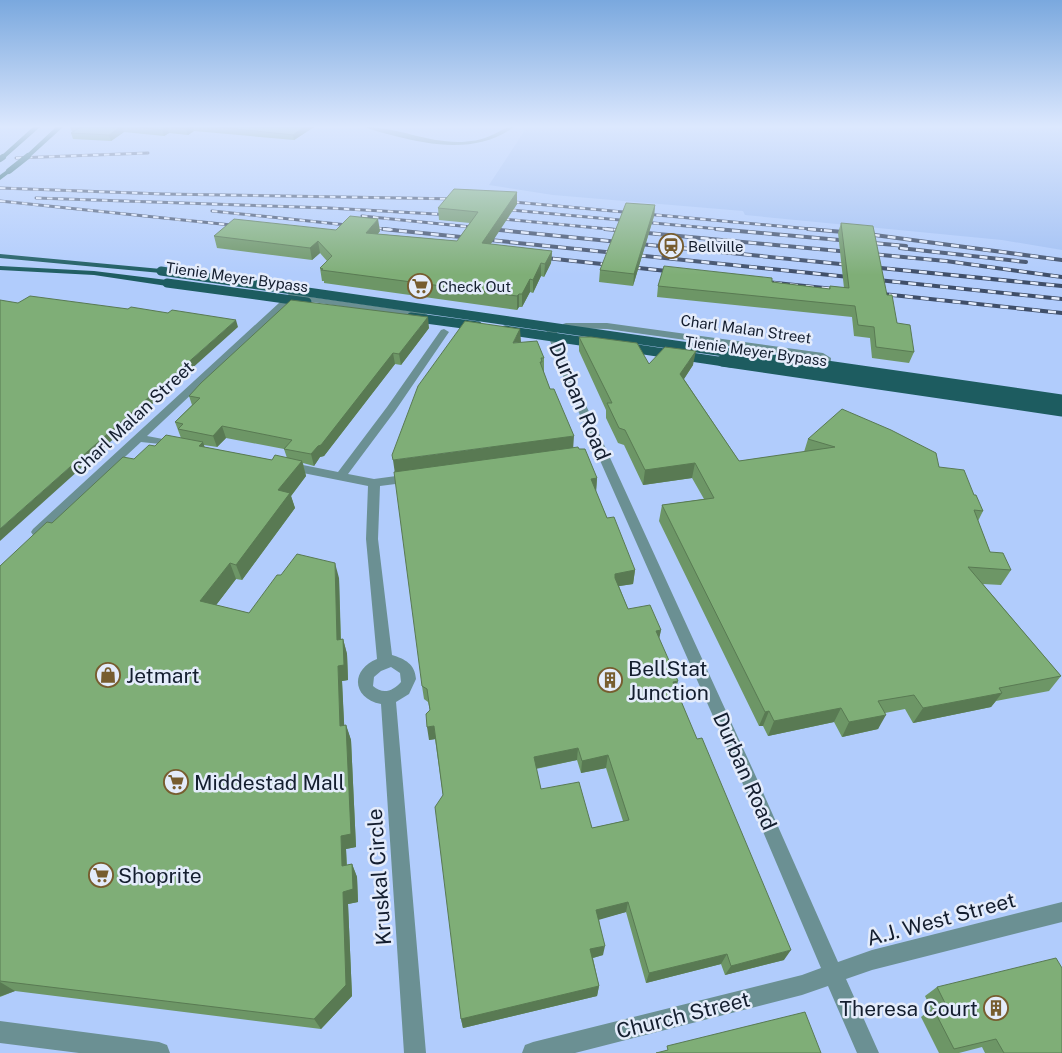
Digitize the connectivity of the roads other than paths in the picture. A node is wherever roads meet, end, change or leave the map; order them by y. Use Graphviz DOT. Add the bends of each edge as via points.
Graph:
graph roads {
  1 [pos="0,256"];
  2 [pos="0,268"];
  3 [pos="291,296"];
  4 [pos="551,330"];
  5 [pos="444,332"];
  6 [pos="1062,400"];
  7 [pos="1062,411"];
  8 [pos="140,438"];
  9 [pos="188,447"];
  10 [pos="274,463"];
  11 [pos="341,476"];
  12 [pos="424,476"];
  13 [pos="374,483"];
  14 [pos="26,542"];
  15 [pos="384,662"];
  16 [pos="388,698"];
  17 [pos="1062,912"];
  18 [pos="832,975"];
  19 [pos="0,1032"];
  20 [pos="159,1053"];
  21 [pos="416,1053"];
  22 [pos="533,1053"];
  23 [pos="868,1053"];
  1 -- 6 [label="main road, Tienie Meyer Bypass, bridge" via="161,271"];
  2 -- 7 [label="main road, Tienie Meyer Bypass, bridge" via="180,284"];
  3 -- 4 [label="street, Charl Malan Street"];
  3 -- 4 [label="street, Charl Malan Street" via="300,289"];
  3 -- 8 [label="street, Charl Malan Street"];
  4 -- 4 [label="street, Charl Malan Street" via="607,326 823,356 826,358 825,373"];
  4 -- 18 [label="street, Durban Road" via="597,452 747,775"];
  5 -- 11 [label="street"];
  8 -- 9 [label="street"];
  8 -- 14 [label="street, Charl Malan Street"];
  10 -- 11 [label="street"];
  11 -- 13 [label="street"];
  12 -- 13 [label="street"];
  13 -- 15 [label="street" via="372,539"];
  15 -- 16 [label="street" via="372,668 365,684 375,697"];
  15 -- 16 [label="street" via="402,665 410,679 400,694"];
  16 -- 21 [label="street, Kruskal Circle"];
  17 -- 18 [label="street, A.J. West Street" via="872,960"];
  18 -- 22 [label="street, Church Street"];
  18 -- 23 [label="street, Durban Road"];
  19 -- 20 [label="street"];
}
